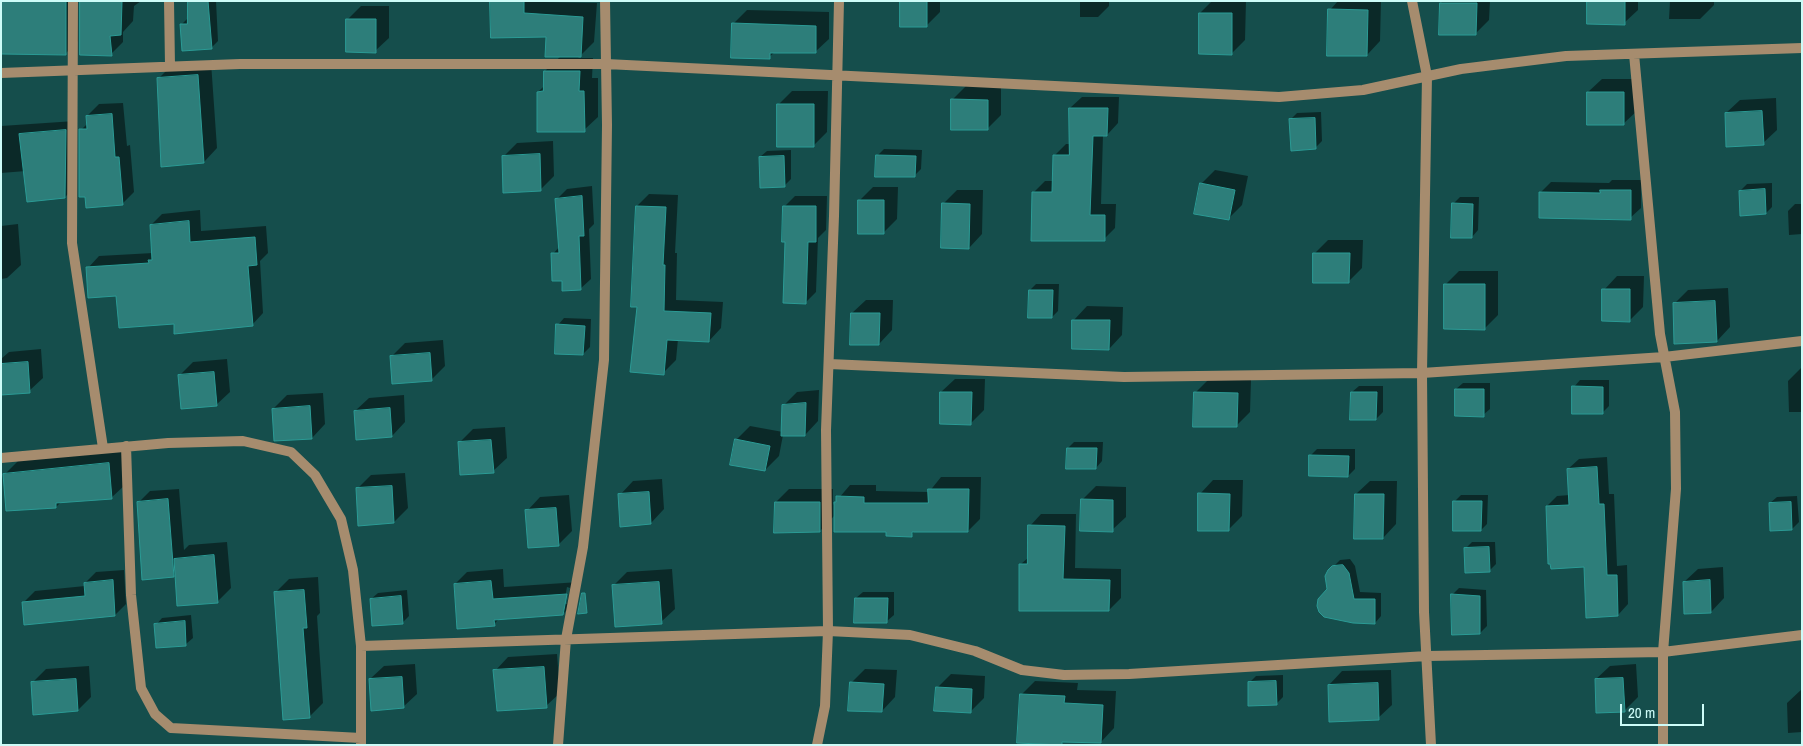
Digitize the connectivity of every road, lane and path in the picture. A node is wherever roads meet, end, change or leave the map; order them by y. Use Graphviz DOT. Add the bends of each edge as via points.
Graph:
graph roads {
  1 [pos="73,1"];
  2 [pos="169,1"];
  3 [pos="605,1"];
  4 [pos="839,1"];
  5 [pos="1412,1"];
  6 [pos="1802,48"];
  7 [pos="1634,54"];
  8 [pos="606,64"];
  9 [pos="170,66"];
  10 [pos="74,69"];
  11 [pos="1,73"];
  12 [pos="1427,76"];
  13 [pos="837,77"];
  14 [pos="1802,341"];
  15 [pos="1664,357"];
  16 [pos="828,364"];
  17 [pos="1422,374"];
  18 [pos="126,446"];
  19 [pos="103,448"];
  20 [pos="1,458"];
  21 [pos="828,631"];
  22 [pos="1802,635"];
  23 [pos="566,639"];
  24 [pos="360,646"];
  25 [pos="1663,652"];
  26 [pos="1427,656"];
  27 [pos="361,741"];
  28 [pos="558,745"];
  29 [pos="817,745"];
  30 [pos="1431,745"];
  31 [pos="1663,745"];
  1 -- 10 [label="street"];
  2 -- 9 [label="street"];
  3 -- 8 [label="street"];
  4 -- 13 [label="street"];
  5 -- 12 [label="street"];
  6 -- 7 [label="street"];
  7 -- 12 [label="street" via="1566,56"];
  7 -- 15 [label="street"];
  8 -- 9 [label="street"];
  8 -- 13 [label="street"];
  8 -- 23 [label="street" via="604,360 583,547"];
  9 -- 10 [label="street"];
  10 -- 11 [label="street"];
  10 -- 19 [label="street" via="72,243"];
  12 -- 13 [label="street" via="1363,90 1278,97"];
  12 -- 17 [label="street"];
  13 -- 16 [label="street"];
  14 -- 15 [label="street"];
  15 -- 17 [label="street"];
  15 -- 25 [label="street" via="1675,412 1676,489"];
  16 -- 17 [label="street" via="1124,377"];
  16 -- 21 [label="street"];
  17 -- 26 [label="street"];
  18 -- 19 [label="street"];
  18 -- 24 [label="street" via="243,441 291,452 315,475 342,519 353,570"];
  18 -- 27 [label="street" via="131,594 140,679 141,688 155,714 171,728"];
  19 -- 20 [label="street"];
  21 -- 23 [label="street"];
  21 -- 26 [label="street" via="910,635 975,651 1022,670 1064,674 1129,674"];
  21 -- 29 [label="street" via="825,706"];
  22 -- 25 [label="street"];
  23 -- 24 [label="street"];
  23 -- 28 [label="street"];
  24 -- 27 [label="street"];
  25 -- 26 [label="street"];
  25 -- 31 [label="street"];
  26 -- 30 [label="street"];
}
